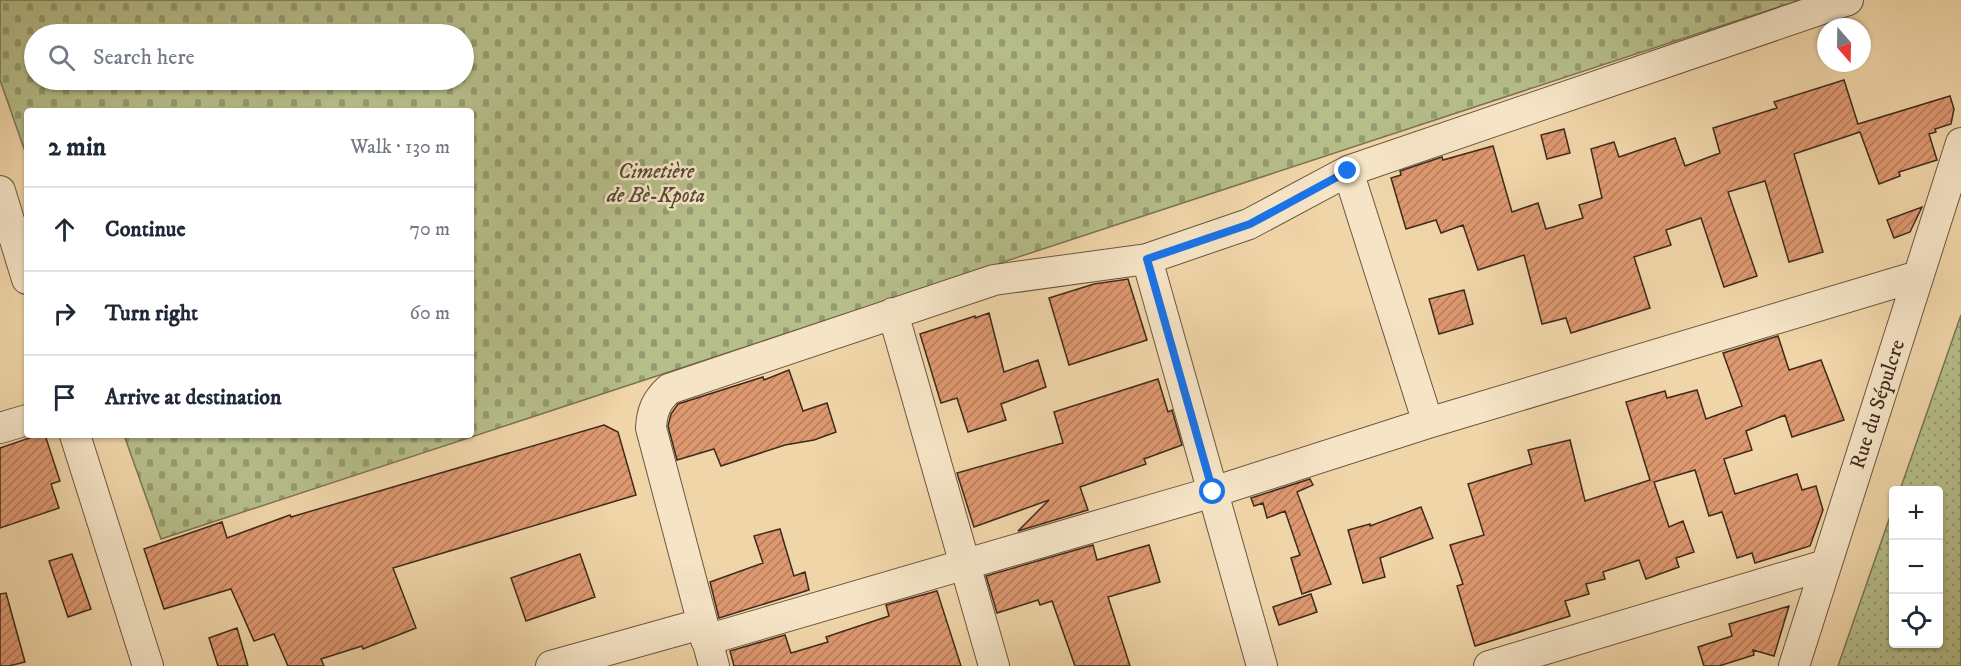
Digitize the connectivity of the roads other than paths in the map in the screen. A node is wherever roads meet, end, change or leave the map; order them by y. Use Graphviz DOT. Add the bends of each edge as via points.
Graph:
graph roads {
  1 [pos="1848,0"];
  2 [pos="1961,143"];
  3 [pos="1348,171"];
  4 [pos="0,191"];
  5 [pos="1147,259"];
  6 [pos="24,269"];
  7 [pos="1918,276"];
  8 [pos="893,313"];
  9 [pos="24,421"];
  10 [pos="1428,423"];
  11 [pos="0,428"];
  12 [pos="76,438"];
  13 [pos="1213,492"];
  14 [pos="964,563"];
  15 [pos="1825,566"];
  16 [pos="707,643"];
  17 [pos="147,666"];
  18 [pos="551,666"];
  19 [pos="994,666"];
  20 [pos="1262,666"];
  21 [pos="1489,666"];
  22 [pos="1794,666"];
  1 -- 3 [label="street"];
  2 -- 7 [label="street, Rue du Sépulcre"];
  3 -- 5 [label="street" via="1250,224"];
  3 -- 10 [label="street"];
  4 -- 6 [label="street"];
  5 -- 8 [label="street" via="994,280"];
  5 -- 13 [label="street"];
  7 -- 10 [label="street"];
  7 -- 15 [label="street, Rue du Sépulcre"];
  8 -- 14 [label="street"];
  8 -- 16 [label="street" via="669,389 658,399 651,428"];
  9 -- 11 [label="street"];
  10 -- 13 [label="street"];
  12 -- 17 [label="street"];
  13 -- 14 [label="street"];
  13 -- 20 [label="street"];
  14 -- 16 [label="street"];
  14 -- 19 [label="street"];
  15 -- 21 [label="street"];
  15 -- 22 [label="street, Rue du Sépulcre"];
  16 -- 18 [label="street"];
}
